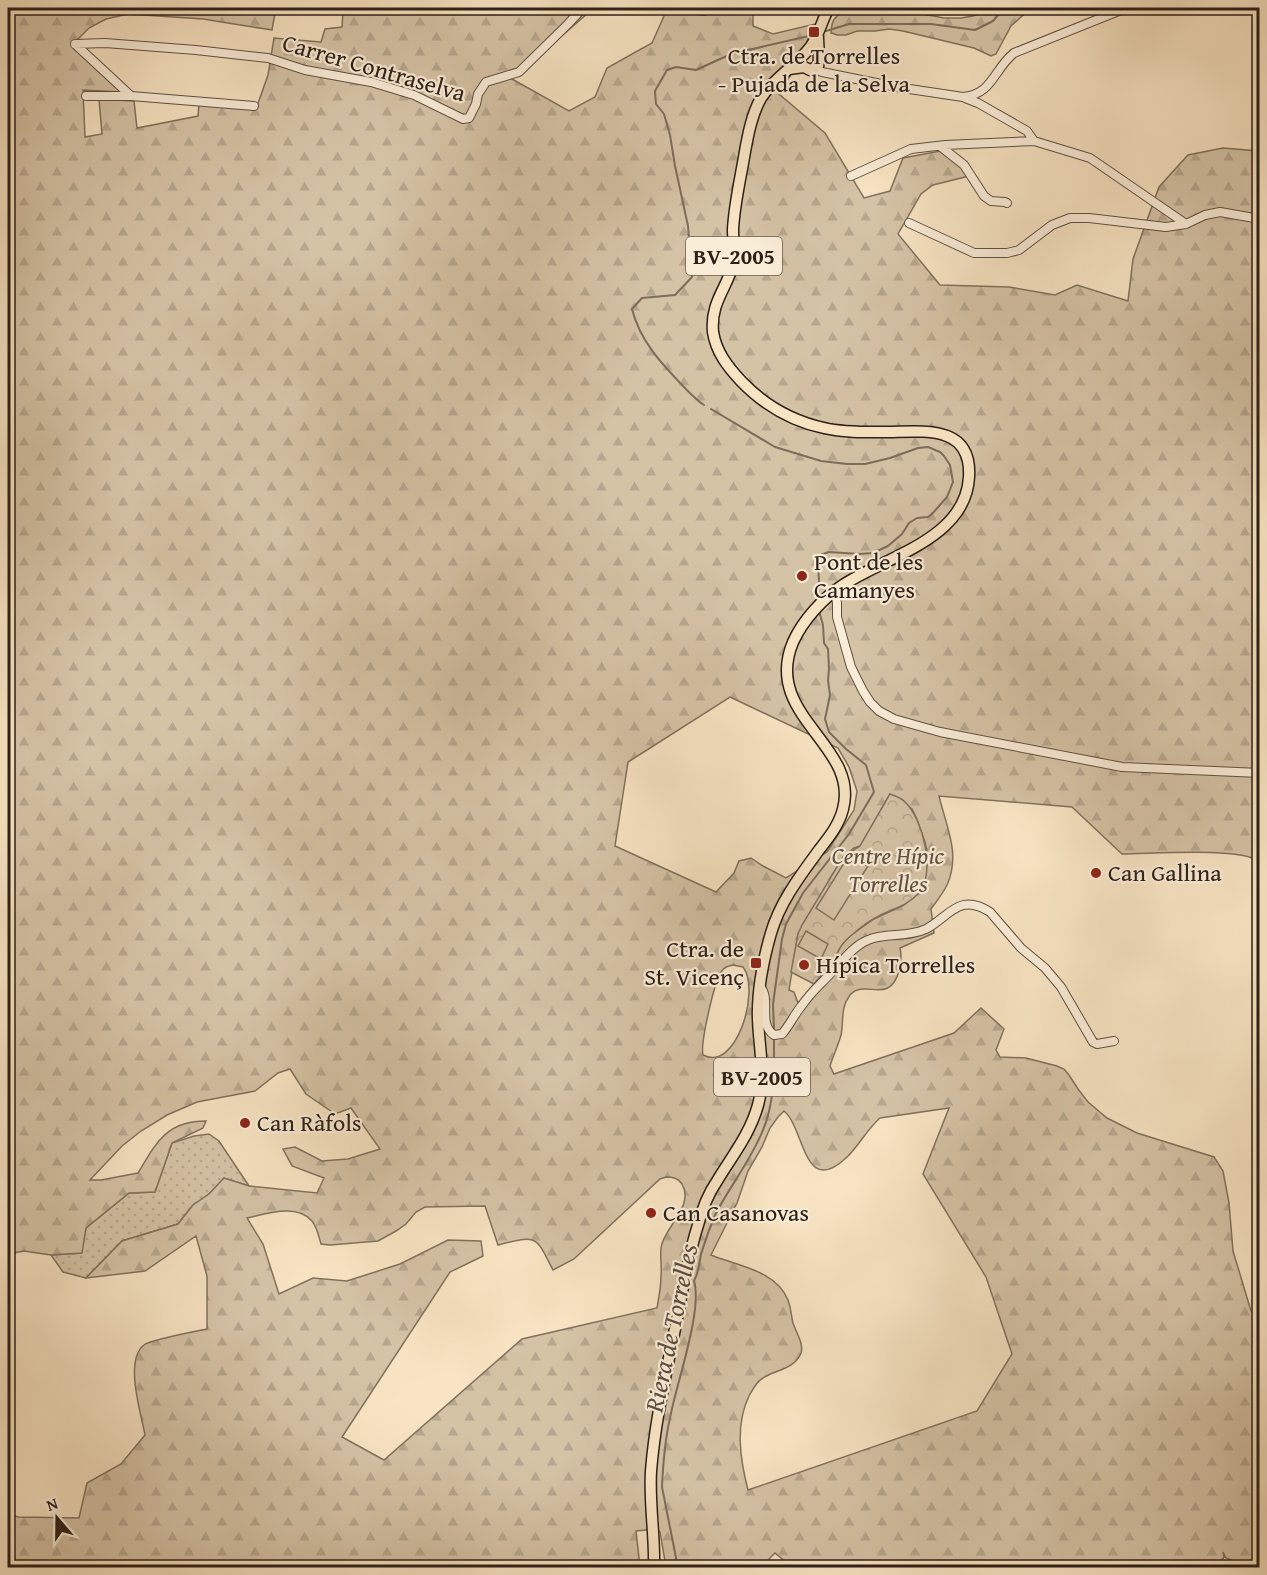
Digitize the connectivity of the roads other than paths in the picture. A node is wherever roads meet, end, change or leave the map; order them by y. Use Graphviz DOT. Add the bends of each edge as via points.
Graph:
graph roads {
  1 [pos="581,8"];
  2 [pos="676,8"];
  3 [pos="710,8"];
  4 [pos="829,8"];
  5 [pos="1126,8"];
  6 [pos="809,60"];
  7 [pos="86,96"];
  8 [pos="131,96"];
  9 [pos="963,97"];
  10 [pos="254,106"];
  11 [pos="1034,141"];
  12 [pos="940,146"];
  13 [pos="851,176"];
  14 [pos="1007,203"];
  15 [pos="1260,219"];
  16 [pos="909,223"];
  17 [pos="1185,224"];
  18 [pos="835,591"];
  19 [pos="1260,773"];
  20 [pos="760,986"];
  21 [pos="1114,1041"];
  22 [pos="654,1568"];
  1 -- 8 [label="street, Carrer Contraselva" via="519,72 486,82 469,118 463,120 414,95 268,58 105,43 75,44"];
  2 -- 3 [label="street"];
  4 -- 6 [label="main road, BV-2005"];
  5 -- 9 [label="street" via="1014,53 983,91"];
  6 -- 9 [label="street" via="822,72"];
  6 -- 18 [label="main road, BV-2005" via="789,69 773,83 762,97 751,125 735,211 733,262 713,320 717,350 753,393 792,418 827,429 941,433 961,447 969,471 963,503 939,531"];
  7 -- 8 [label="street"];
  8 -- 10 [label="street"];
  9 -- 11 [label="street" via="1027,131"];
  11 -- 12 [label="street"];
  11 -- 17 [label="street" via="1090,158"];
  12 -- 13 [label="street" via="911,149"];
  12 -- 14 [label="street" via="964,165 984,196"];
  15 -- 17 [label="street" via="1220,212"];
  16 -- 17 [label="street" via="974,253 1018,250 1052,225 1070,218 1166,227"];
  18 -- 19 [label="street" via="837,617 851,668 870,702 894,719 940,732 1122,768"];
  18 -- 20 [label="main road, BV-2005" via="802,627 792,647 788,679 799,711 838,767 845,783 845,800 834,831 780,910 771,932"];
  20 -- 21 [label="street" via="766,998 768,1031 782,1034 803,1003 859,944 872,938 920,931 954,908 979,906 990,912 1061,987 1093,1042"];
  20 -- 22 [label="main road, BV-2005" via="760,1098 748,1131 716,1181 700,1218 689,1253 665,1373 651,1469"];
}
